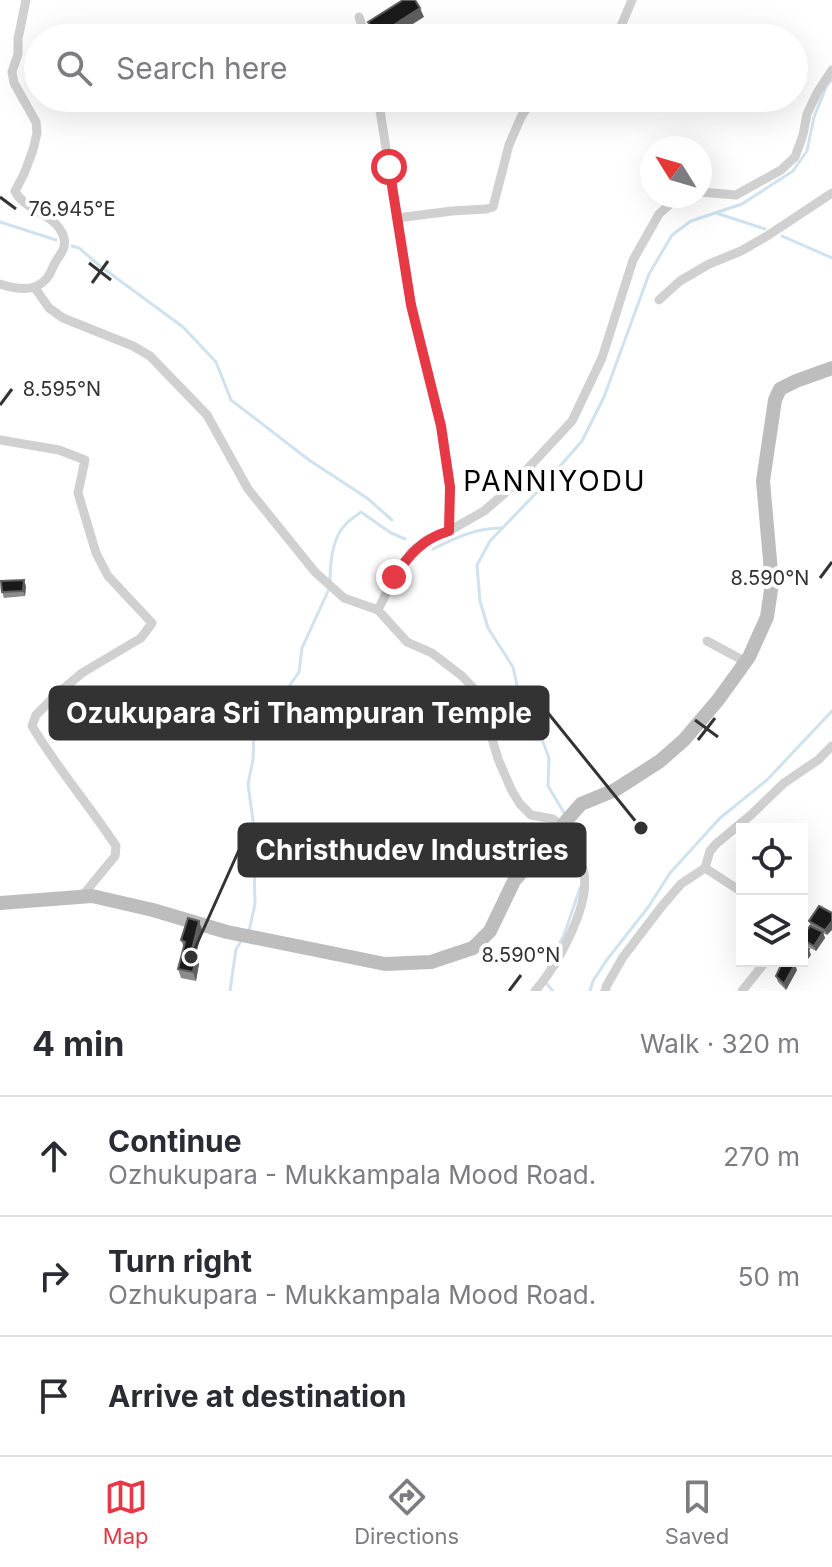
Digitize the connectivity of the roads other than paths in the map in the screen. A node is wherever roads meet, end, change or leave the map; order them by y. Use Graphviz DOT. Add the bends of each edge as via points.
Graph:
graph roads {
  1 [pos="26,0"];
  2 [pos="632,0"];
  3 [pos="359,17"];
  4 [pos="361,24"];
  5 [pos="622,24"];
  6 [pos="832,70"];
  7 [pos="24,101"];
  8 [pos="30,112"];
  9 [pos="380,112"];
  10 [pos="524,112"];
  11 [pos="808,112"];
  12 [pos="808,112"];
  13 [pos="712,193"];
  14 [pos="832,193"];
  15 [pos="666,208"];
  16 [pos="397,218"];
  17 [pos="0,284"];
  18 [pos="35,288"];
  19 [pos="659,300"];
  20 [pos="832,368"];
  21 [pos="0,440"];
  22 [pos="449,531"];
  23 [pos="378,610"];
  24 [pos="707,641"];
  25 [pos="746,662"];
  26 [pos="832,746"];
  27 [pos="564,823"];
  28 [pos="705,868"];
  29 [pos="736,888"];
  30 [pos="83,895"];
  31 [pos="0,903"];
  32 [pos="761,967"];
  33 [pos="537,990"];
  34 [pos="605,991"];
  35 [pos="742,991"];
  1 -- 7 [label="street" via="12,72"];
  2 -- 5 [label="street"];
  3 -- 4 [label="street"];
  6 -- 12 [label="street"];
  8 -- 18 [label="street" via="37,133 15,191 19,201 47,216 64,238 64,251"];
  9 -- 16 [label="street"];
  10 -- 16 [label="street" via="509,145 493,207"];
  11 -- 13 [label="street" via="795,157 781,170 736,195"];
  14 -- 19 [label="street" via="767,236 680,281"];
  15 -- 22 [label="street" via="633,260 602,358 572,421 505,493"];
  16 -- 22 [label="street" via="411,305 441,426 450,487"];
  17 -- 18 [label="street"];
  18 -- 23 [label="street" via="63,318 150,356 207,415 248,489 315,572 344,598"];
  20 -- 25 [label="main road" via="780,389 775,400 763,481 772,583 767,617"];
  21 -- 30 [label="street" via="85,460 78,493 96,553 108,576 152,623 141,638 57,694 32,726 116,846 115,856"];
  22 -- 23 [label="street" via="411,552"];
  23 -- 27 [label="street" via="407,642 432,653 479,694 498,759 520,804 531,815"];
  24 -- 25 [label="street"];
  25 -- 27 [label="main road" via="684,740 615,790 581,804"];
  26 -- 28 [label="street" via="716,844"];
  27 -- 30 [label="main road" via="514,881 482,941 431,962 385,964"];
  27 -- 33 [label="street" via="565,841 584,870 584,892 559,960"];
  28 -- 29 [label="street"];
  28 -- 34 [label="street" via="662,906"];
  30 -- 31 [label="main road"];
  32 -- 35 [label="street"];
}
